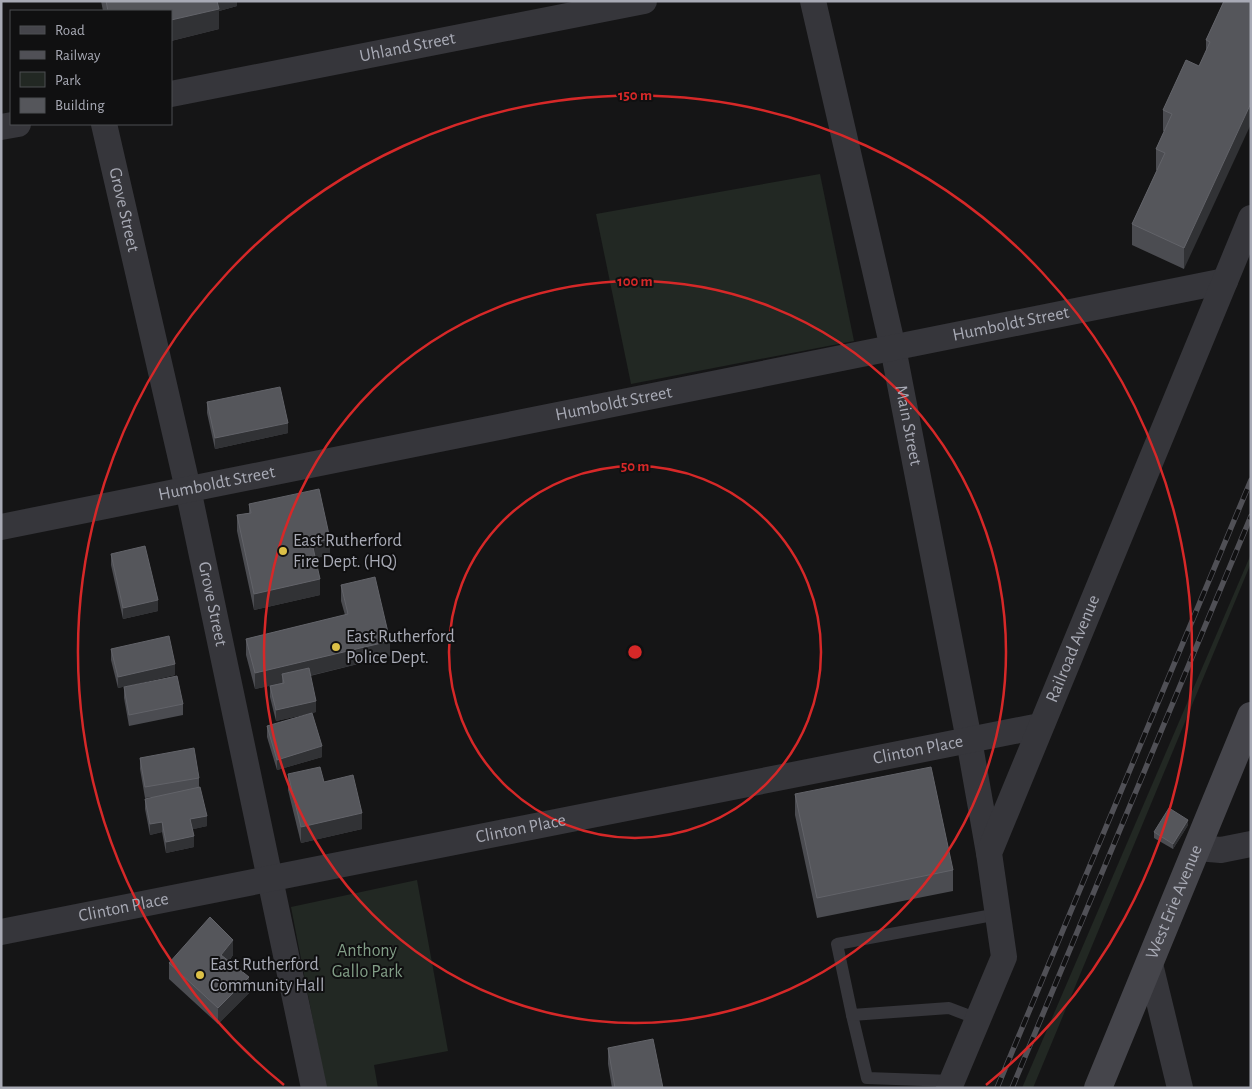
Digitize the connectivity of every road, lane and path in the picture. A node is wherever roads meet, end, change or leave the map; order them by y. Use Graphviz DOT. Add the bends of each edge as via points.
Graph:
graph roads {
  1 [pos="644,1"];
  2 [pos="813,1"];
  3 [pos="172,94"];
  4 [pos="104,125"];
  5 [pos="1251,218"];
  6 [pos="1225,281"];
  7 [pos="893,348"];
  8 [pos="188,490"];
  9 [pos="1,527"];
  10 [pos="1251,716"];
  11 [pos="1040,726"];
  12 [pos="970,740"];
  13 [pos="1251,844"];
  14 [pos="1197,848"];
  15 [pos="989,853"];
  16 [pos="270,879"];
  17 [pos="998,914"];
  18 [pos="1,932"];
  19 [pos="1150,964"];
  20 [pos="852,1015"];
  21 [pos="978,1019"];
  22 [pos="951,1084"];
  23 [pos="314,1088"];
  24 [pos="1098,1088"];
  25 [pos="1180,1088"];
  1 -- 3 [label="street, Uhland Street"];
  2 -- 7 [label="street, Main Street"];
  4 -- 8 [label="street, Grove Street"];
  5 -- 6 [label="street, Railroad Avenue"];
  6 -- 7 [label="street, Humboldt Street"];
  6 -- 11 [label="street, Railroad Avenue"];
  7 -- 8 [label="street, Humboldt Street"];
  7 -- 12 [label="street, Main Street"];
  8 -- 9 [label="street, Humboldt Street"];
  8 -- 16 [label="street, Grove Street"];
  10 -- 14 [label="street, West Erie Avenue"];
  11 -- 12 [label="street, Clinton Place"];
  11 -- 15 [label="street, Railroad Avenue"];
  12 -- 15 [label="street, Main Street"];
  12 -- 16 [label="street, Clinton Place"];
  13 -- 14 [label="street" via="1221,850"];
  14 -- 19 [label="street, West Erie Avenue"];
  15 -- 17 [label="street"];
  16 -- 18 [label="street, Clinton Place"];
  16 -- 23 [label="street, Grove Street"];
  17 -- 20 [label="lane" via="837,944"];
  17 -- 21 [label="street" via="1004,957"];
  19 -- 24 [label="street, West Erie Avenue"];
  19 -- 25 [label="street"];
  20 -- 21 [label="lane" via="949,1008"];
  20 -- 22 [label="lane" via="867,1078"];
  21 -- 22 [label="street"];
}
